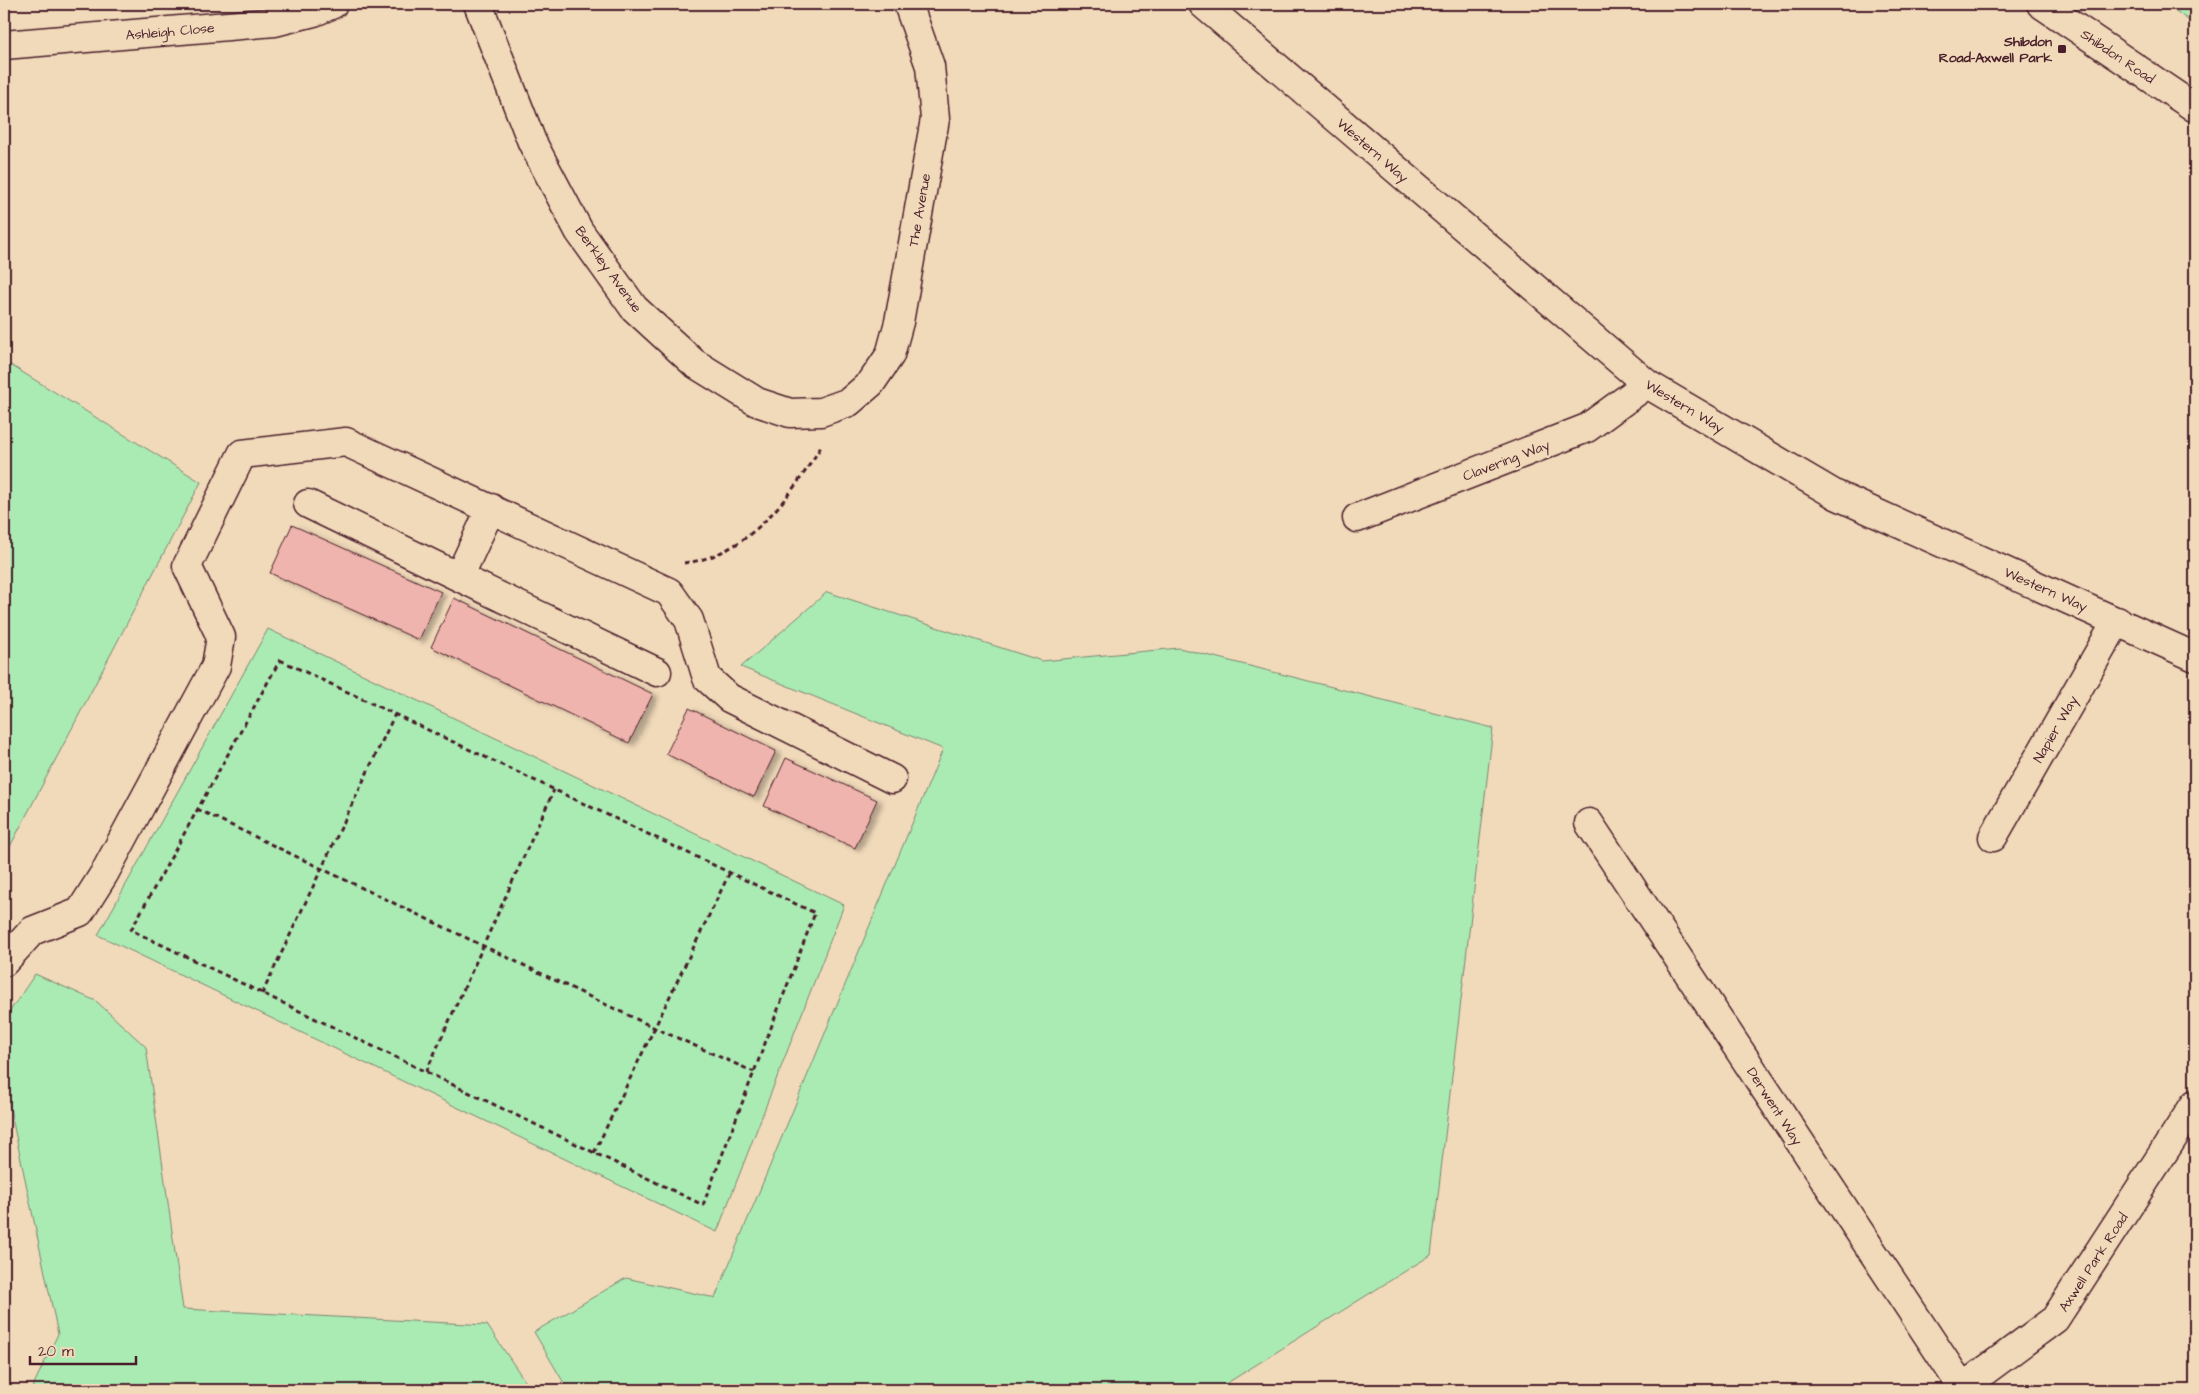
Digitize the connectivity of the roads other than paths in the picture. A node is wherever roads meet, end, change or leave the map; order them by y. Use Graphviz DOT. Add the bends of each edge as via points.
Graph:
graph roads {
  1 [pos="332,4"];
  2 [pos="478,4"];
  3 [pos="908,4"];
  4 [pos="1203,4"];
  5 [pos="2041,4"];
  6 [pos="4,45"];
  7 [pos="2195,108"];
  8 [pos="1647,384"];
  9 [pos="849,402"];
  10 [pos="308,504"];
  11 [pos="491,508"];
  12 [pos="1357,518"];
  13 [pos="458,577"];
  14 [pos="2117,621"];
  15 [pos="2195,657"];
  16 [pos="657,672"];
  17 [pos="892,779"];
  18 [pos="1589,823"];
  19 [pos="1993,837"];
  20 [pos="4,962"];
  21 [pos="2195,1104"];
  22 [pos="1962,1390"];
  1 -- 6 [label="street, Ashleigh Close" via="275,22"];
  2 -- 9 [label="street, Berkley Avenue" via="532,142 579,231 634,308 694,363 757,402 790,413 822,412"];
  3 -- 9 [label="street, The Avenue" via="930,66 935,119 899,322 890,355 872,382"];
  4 -- 8 [label="street, Western Way"];
  5 -- 7 [label="street, Shibdon Road"];
  8 -- 12 [label="street, Clavering Way" via="1587,428"];
  8 -- 14 [label="street, Western Way" via="1836,494"];
  10 -- 13 [label="street"];
  11 -- 13 [label="street"];
  11 -- 17 [label="street" via="670,592 689,620 707,678 729,698"];
  11 -- 20 [label="street" via="346,442 242,454 187,566 221,637 216,666 104,874 80,912 32,931"];
  13 -- 16 [label="street"];
  14 -- 15 [label="street, Western Way"];
  14 -- 19 [label="street, Napier Way"];
  18 -- 22 [label="street, Derwent Way"];
  21 -- 22 [label="street, Axwell Park Road" via="2055,1319"];
}
